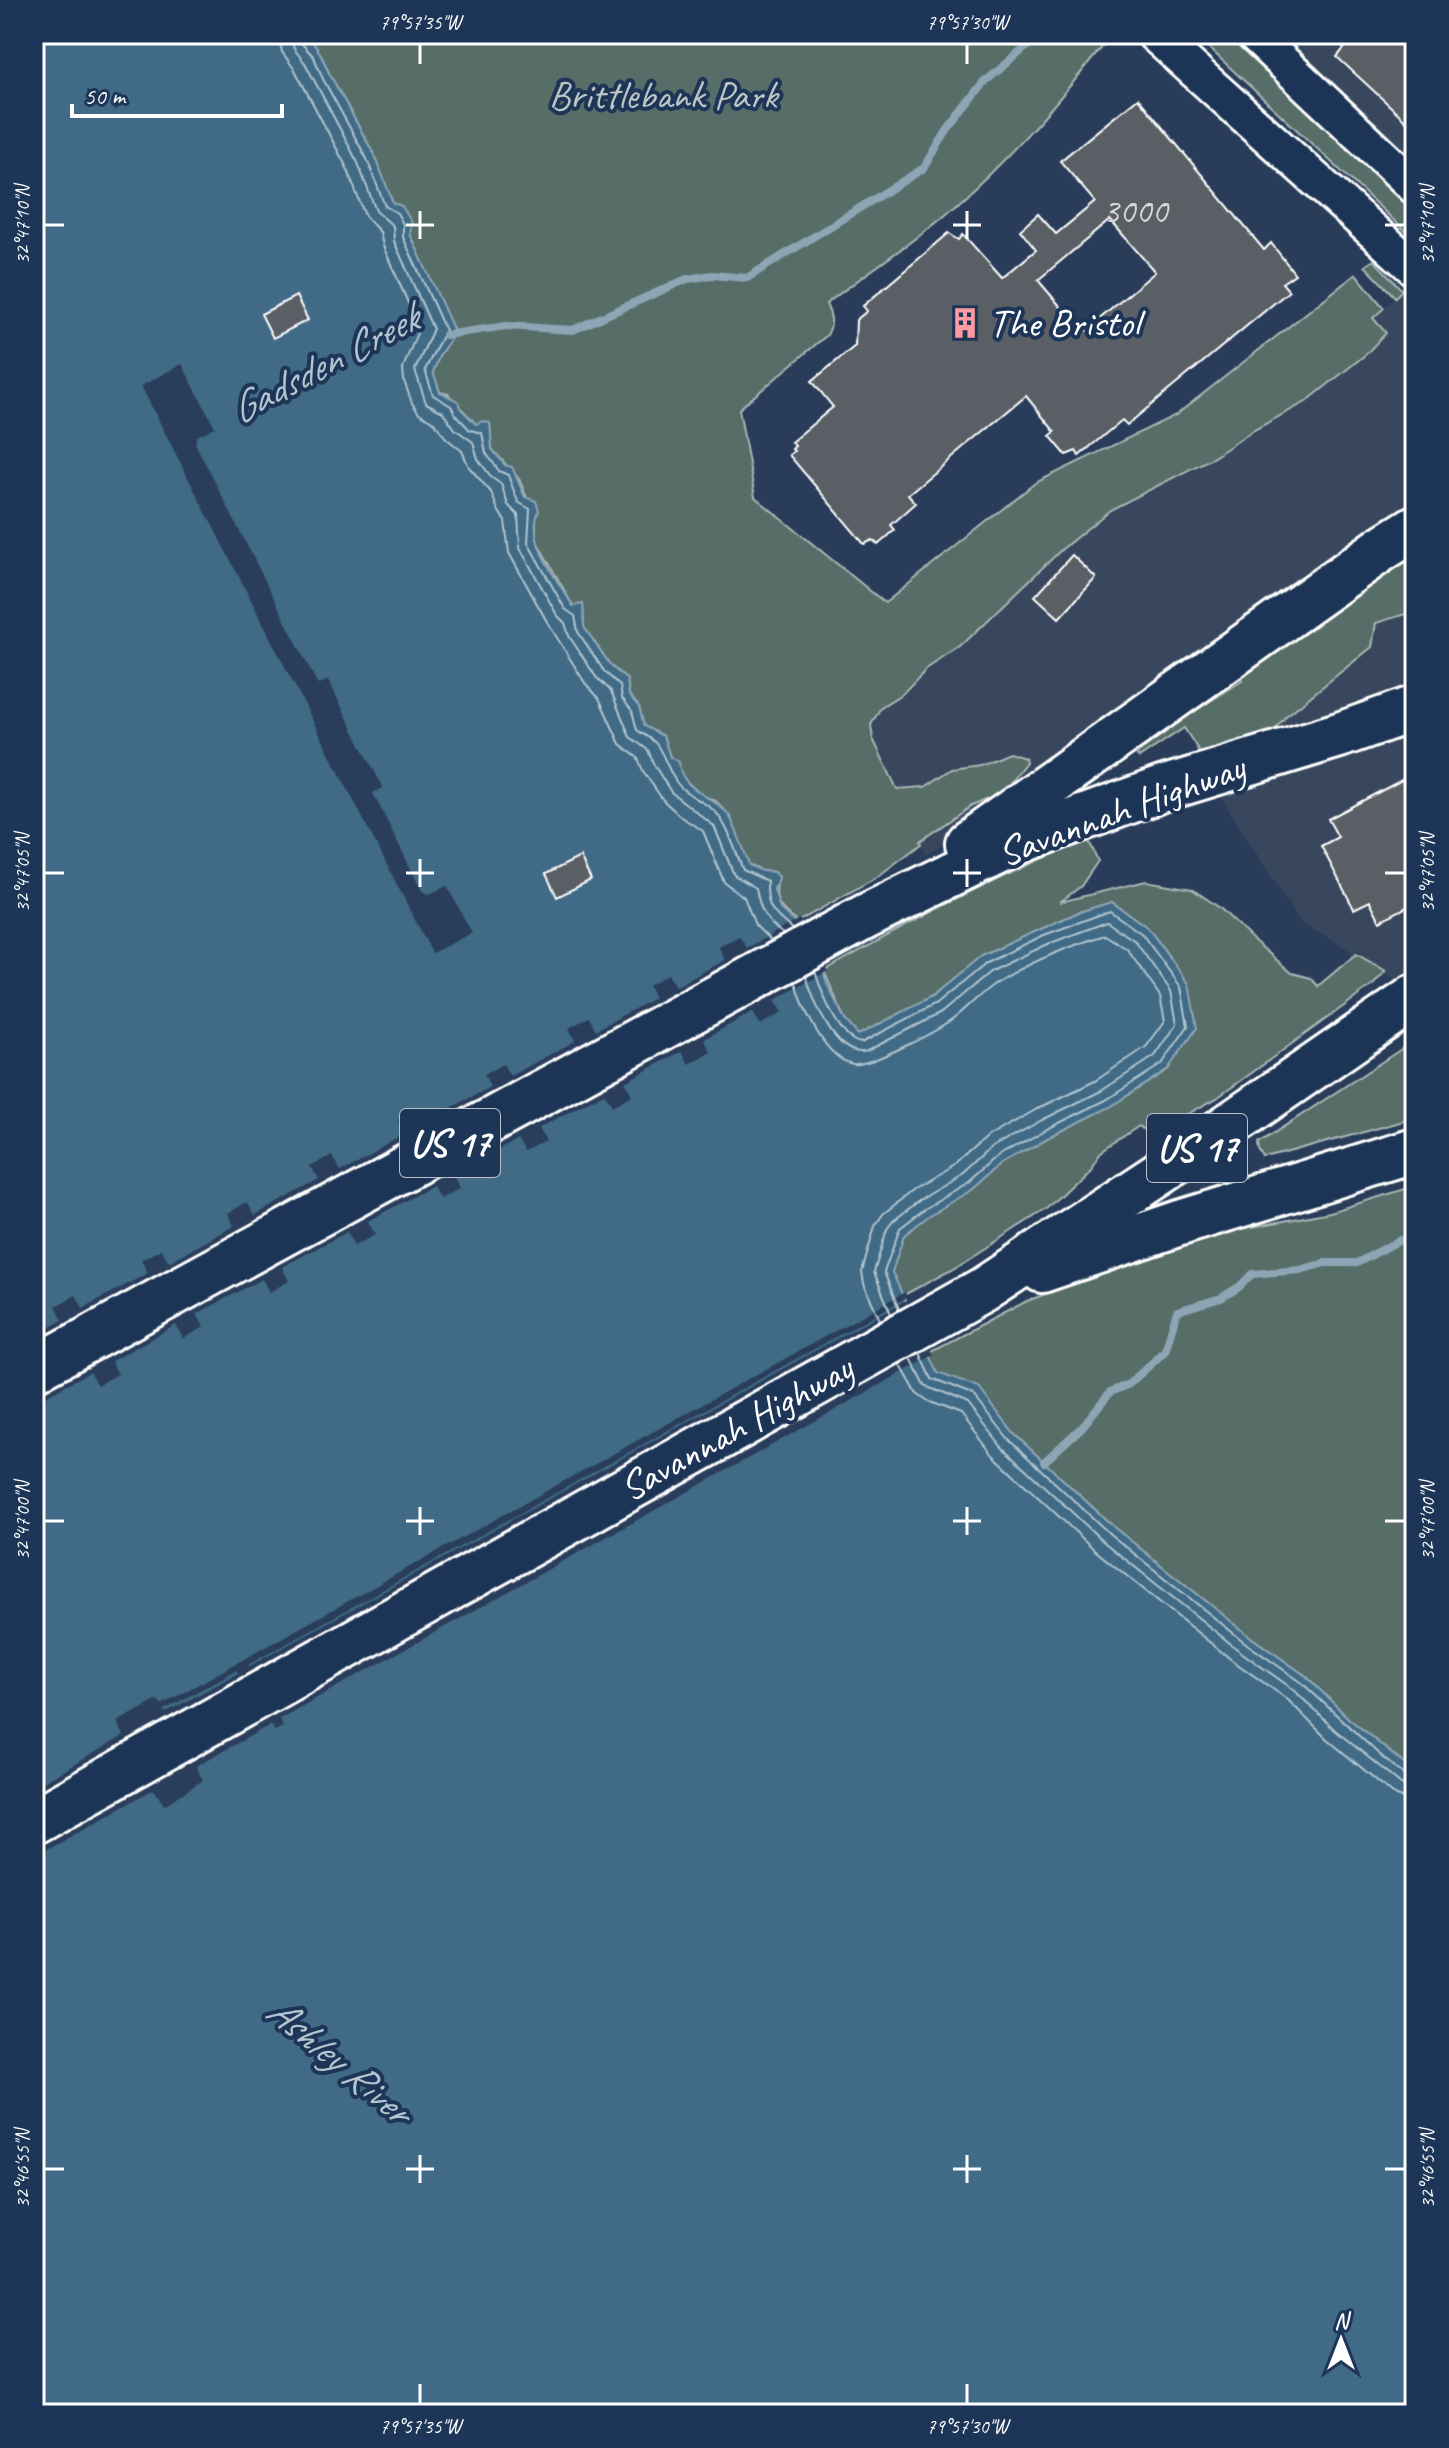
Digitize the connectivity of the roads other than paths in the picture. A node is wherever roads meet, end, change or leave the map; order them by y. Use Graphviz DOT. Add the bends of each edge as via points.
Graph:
graph roads {
  1 [pos="1154,34"];
  2 [pos="1253,34"];
  3 [pos="1415,187"];
  4 [pos="1415,269"];
  5 [pos="1415,528"];
  6 [pos="1415,708"];
  7 [pos="865,917"];
  8 [pos="1412,1000"];
  9 [pos="1415,1151"];
  10 [pos="972,1296"];
  11 [pos="34,1369"];
  12 [pos="34,1821"];
  1 -- 4 [label="main road"];
  2 -- 3 [label="main road"];
  5 -- 7 [label="highway"];
  6 -- 7 [label="highway, Savannah Highway / US 17" via="1020,841"];
  7 -- 11 [label="highway, Savannah Highway / US 17"];
  8 -- 10 [label="highway, Savannah Highway / US 17"];
  9 -- 10 [label="highway" via="1180,1223"];
  10 -- 12 [label="highway, Savannah Highway / US 17"];
}
